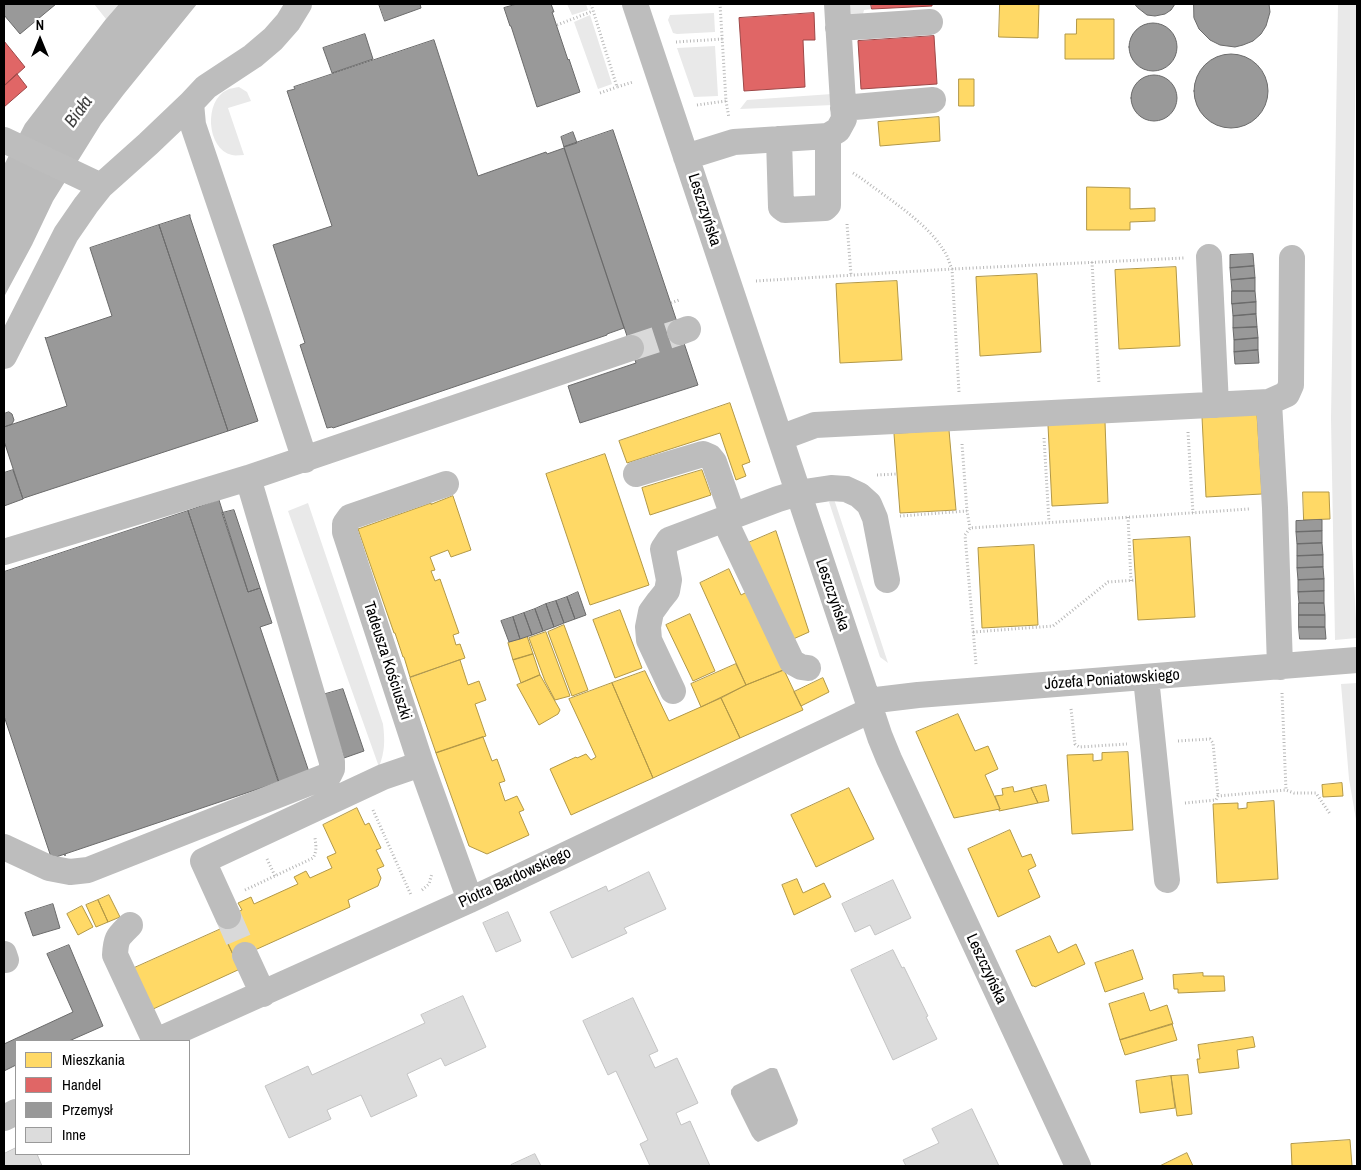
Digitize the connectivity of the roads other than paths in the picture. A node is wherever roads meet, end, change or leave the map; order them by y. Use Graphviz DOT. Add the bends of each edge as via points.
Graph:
graph roads {
  1 [pos="300,4"];
  2 [pos="639,5"];
  3 [pos="838,16"];
  4 [pos="930,22"];
  5 [pos="934,100"];
  6 [pos="191,103"];
  7 [pos="843,108"];
  8 [pos="828,136"];
  9 [pos="779,139"];
  10 [pos="6,141"];
  11 [pos="686,157"];
  12 [pos="102,186"];
  13 [pos="1209,257"];
  14 [pos="1292,258"];
  15 [pos="631,348"];
  16 [pos="4,356"];
  17 [pos="1269,402"];
  18 [pos="1216,405"];
  19 [pos="780,438"];
  20 [pos="305,460"];
  21 [pos="636,474"];
  22 [pos="248,478"];
  23 [pos="446,484"];
  24 [pos="798,493"];
  25 [pos="729,517"];
  26 [pos="4,552"];
  27 [pos="887,580"];
  28 [pos="1357,660"];
  29 [pos="808,668"];
  30 [pos="1281,675"];
  31 [pos="1146,678"];
  32 [pos="673,691"];
  33 [pos="869,706"];
  34 [pos="421,764"];
  35 [pos="4,847"];
  36 [pos="1167,880"];
  37 [pos="470,900"];
  38 [pos="228,916"];
  39 [pos="130,925"];
  40 [pos="245,955"];
  41 [pos="263,994"];
  42 [pos="156,1040"];
  43 [pos="158,1040"];
  44 [pos="1078,1166"];
  1 -- 6 [label="street" via="273,39 206,87"];
  2 -- 11 [label="street, Leszczyńska"];
  3 -- 4 [label="street"];
  3 -- 7 [label="street"];
  5 -- 7 [label="street"];
  6 -- 12 [label="street"];
  6 -- 20 [label="street" via="193,125"];
  7 -- 8 [label="street" via="844,119 838,130"];
  8 -- 9 [label="street"];
  8 -- 9 [label="street" via="828,206 825,208 785,210 781,207"];
  9 -- 11 [label="street" via="734,142"];
  10 -- 12 [label="street"];
  11 -- 19 [label="street, Leszczyńska"];
  12 -- 16 [label="street" via="66,234"];
  13 -- 18 [label="street"];
  14 -- 17 [label="street" via="1291,385 1287,394"];
  15 -- 20 [label="street"];
  17 -- 18 [label="street"];
  17 -- 30 [label="street"];
  18 -- 19 [label="street" via="815,425"];
  19 -- 24 [label="street, Leszczyńska"];
  20 -- 22 [label="street"];
  21 -- 25 [label="street" via="703,454 710,457"];
  22 -- 26 [label="street"];
  22 -- 35 [label="street" via="332,762 329,774 88,870 70,872 49,868"];
  23 -- 34 [label="street, Tadeusza Kościuszki" via="350,517 345,524"];
  24 -- 25 [label="street"];
  24 -- 27 [label="street" via="846,489 869,504 875,518"];
  24 -- 33 [label="street, Leszczyńska"];
  25 -- 29 [label="street" via="792,662"];
  25 -- 32 [label="street" via="668,540 663,549 667,591 652,612 648,627 649,640"];
  28 -- 30 [label="street, Józefa Poniatowskiego"];
  30 -- 31 [label="street, Józefa Poniatowskiego"];
  31 -- 33 [label="street, Józefa Poniatowskiego" via="918,695"];
  31 -- 36 [label="street"];
  33 -- 37 [label="street, Piotra Bardowskiego"];
  33 -- 44 [label="street, Leszczyńska" via="889,759"];
  34 -- 37 [label="street, Tadeusza Kościuszki"];
  34 -- 38 [label="street" via="383,777 203,860"];
  37 -- 41 [label="street, Piotra Bardowskiego"];
  39 -- 42 [label="street" via="116,942 115,955"];
  40 -- 41 [label="street"];
  41 -- 43 [label="street, Piotra Bardowskiego"];
}
